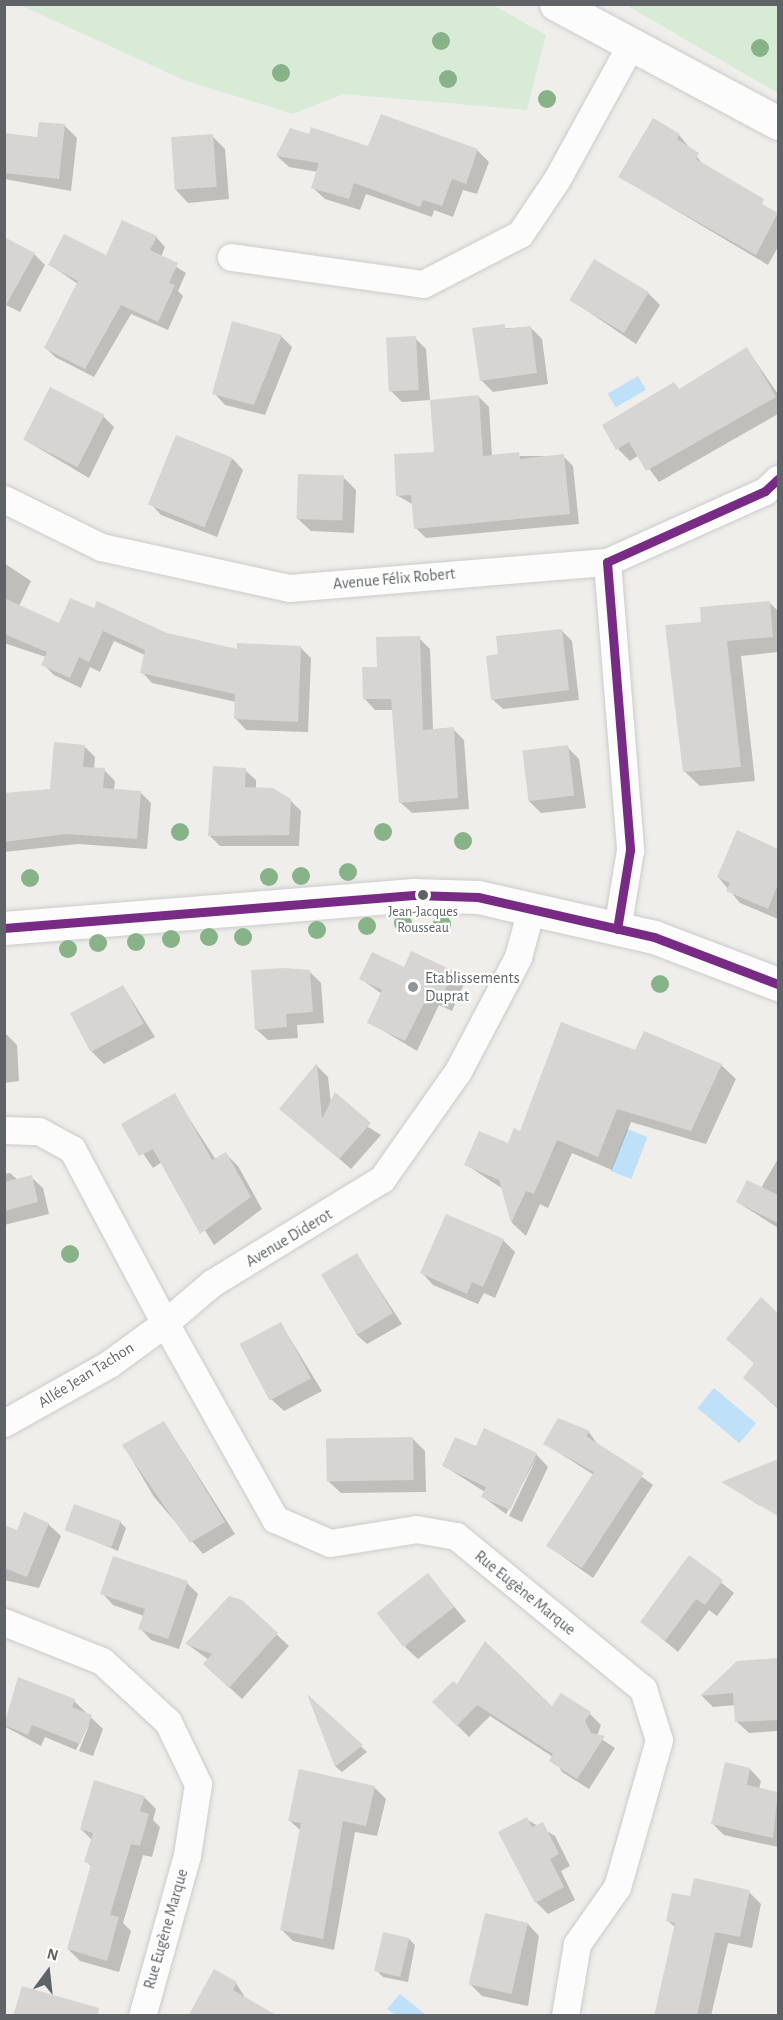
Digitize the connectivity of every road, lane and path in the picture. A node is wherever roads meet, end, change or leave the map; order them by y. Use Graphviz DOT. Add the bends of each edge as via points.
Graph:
graph roads {
  1 [pos="556,4"];
  2 [pos="629,48"];
  3 [pos="778,123"];
  4 [pos="231,257"];
  5 [pos="774,491"];
  6 [pos="4,499"];
  7 [pos="608,562"];
  8 [pos="531,909"];
  9 [pos="4,928"];
  10 [pos="617,929"];
  11 [pos="778,984"];
  12 [pos="4,1130"];
  13 [pos="165,1323"];
  14 [pos="4,1423"];
  15 [pos="4,1622"];
  16 [pos="142,2016"];
  17 [pos="564,2016"];
  1 -- 2 [label="street"];
  2 -- 3 [label="street"];
  2 -- 4 [label="street" via="557,179 520,234 423,284"];
  5 -- 7 [label="street, Avenue Félix Robert"];
  6 -- 7 [label="street, Avenue Félix Robert" via="101,547 289,588"];
  7 -- 10 [label="street" via="630,850"];
  8 -- 9 [label="street" via="478,897 414,895"];
  8 -- 10 [label="street"];
  8 -- 13 [label="street, Avenue Diderot" via="518,957 458,1071 382,1179 212,1283"];
  10 -- 11 [label="street"];
  12 -- 13 [label="street" via="39,1131 72,1149"];
  13 -- 14 [label="street, Allée Jean Tachon" via="109,1364"];
  13 -- 17 [label="street, Rue Eugène Marque" via="275,1519 330,1543 416,1529 456,1536 643,1689 659,1740 617,1887 577,1944"];
  15 -- 16 [label="street, Rue Eugène Marque" via="102,1660 168,1722 198,1784 187,1855"];
}
